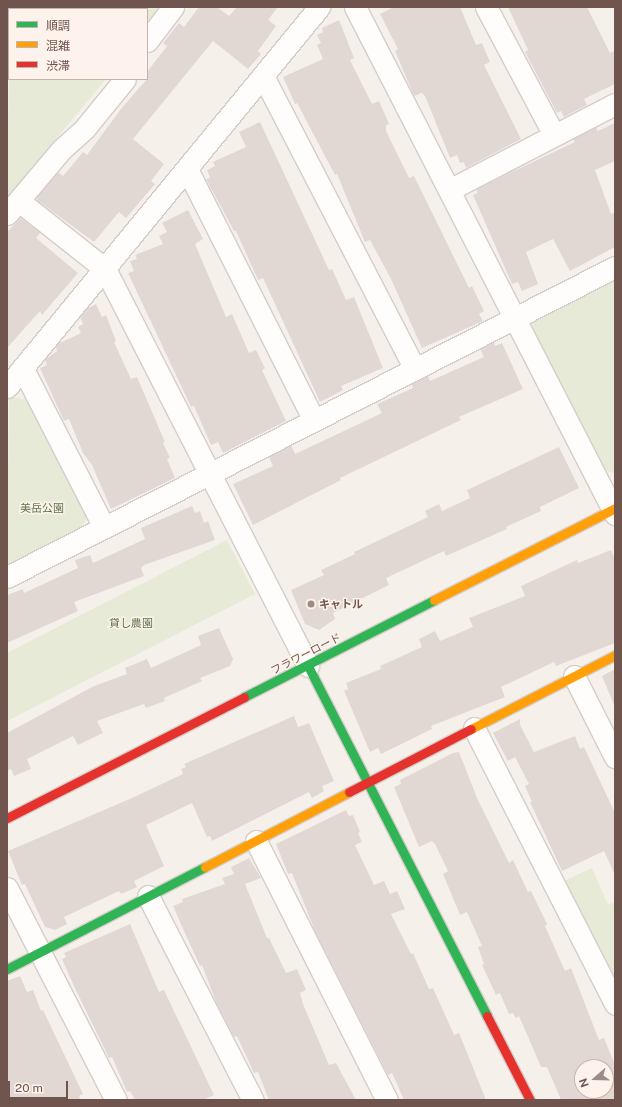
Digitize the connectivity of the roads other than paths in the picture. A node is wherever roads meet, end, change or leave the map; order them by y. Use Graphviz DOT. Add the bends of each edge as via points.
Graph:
graph roads {
  1 [pos="173,7"];
  2 [pos="319,7"];
  3 [pos="355,7"];
  4 [pos="486,7"];
  5 [pos="148,40"];
  6 [pos="263,76"];
  7 [pos="124,80"];
  8 [pos="615,104"];
  9 [pos="554,135"];
  10 [pos="187,169"];
  11 [pos="449,190"];
  12 [pos="13,207"];
  13 [pos="615,267"];
  14 [pos="105,269"];
  15 [pos="515,318"];
  16 [pos="23,369"];
  17 [pos="415,369"];
  18 [pos="7,387"];
  19 [pos="314,420"];
  20 [pos="210,476"];
  21 [pos="614,510"];
  22 [pos="104,527"];
  23 [pos="7,577"];
  24 [pos="615,655"];
  25 [pos="308,666"];
  26 [pos="574,676"];
  27 [pos="474,728"];
  28 [pos="615,756"];
  29 [pos="368,783"];
  30 [pos="7,818"];
  31 [pos="256,841"];
  32 [pos="7,888"];
  33 [pos="148,896"];
  34 [pos="40,952"];
  35 [pos="7,969"];
  36 [pos="615,1004"];
  37 [pos="116,1100"];
  38 [pos="253,1100"];
  39 [pos="387,1100"];
  40 [pos="530,1100"];
  1 -- 5 [label="street"];
  2 -- 6 [label="street"];
  3 -- 11 [label="street"];
  4 -- 9 [label="street"];
  6 -- 10 [label="street"];
  6 -- 17 [label="street"];
  7 -- 12 [label="street" via="85,128 62,149"];
  8 -- 9 [label="street"];
  9 -- 11 [label="street"];
  10 -- 14 [label="street"];
  10 -- 19 [label="street"];
  11 -- 15 [label="street"];
  12 -- 14 [label="street"];
  13 -- 15 [label="street"];
  14 -- 16 [label="street"];
  14 -- 20 [label="street"];
  15 -- 17 [label="street"];
  15 -- 21 [label="street"];
  16 -- 18 [label="street"];
  16 -- 22 [label="street"];
  17 -- 19 [label="street"];
  19 -- 20 [label="street"];
  20 -- 22 [label="street"];
  20 -- 25 [label="street"];
  21 -- 25 [label="street, フラワーロード"];
  22 -- 23 [label="street"];
  24 -- 26 [label="street"];
  25 -- 29 [label="street"];
  25 -- 30 [label="street, フラワーロード"];
  26 -- 27 [label="street"];
  26 -- 28 [label="street"];
  27 -- 29 [label="street"];
  27 -- 36 [label="street"];
  29 -- 31 [label="street"];
  29 -- 40 [label="street"];
  31 -- 33 [label="street"];
  31 -- 39 [label="street"];
  32 -- 34 [label="street"];
  33 -- 34 [label="street"];
  33 -- 38 [label="street"];
  34 -- 35 [label="street"];
  34 -- 37 [label="street"];
}
